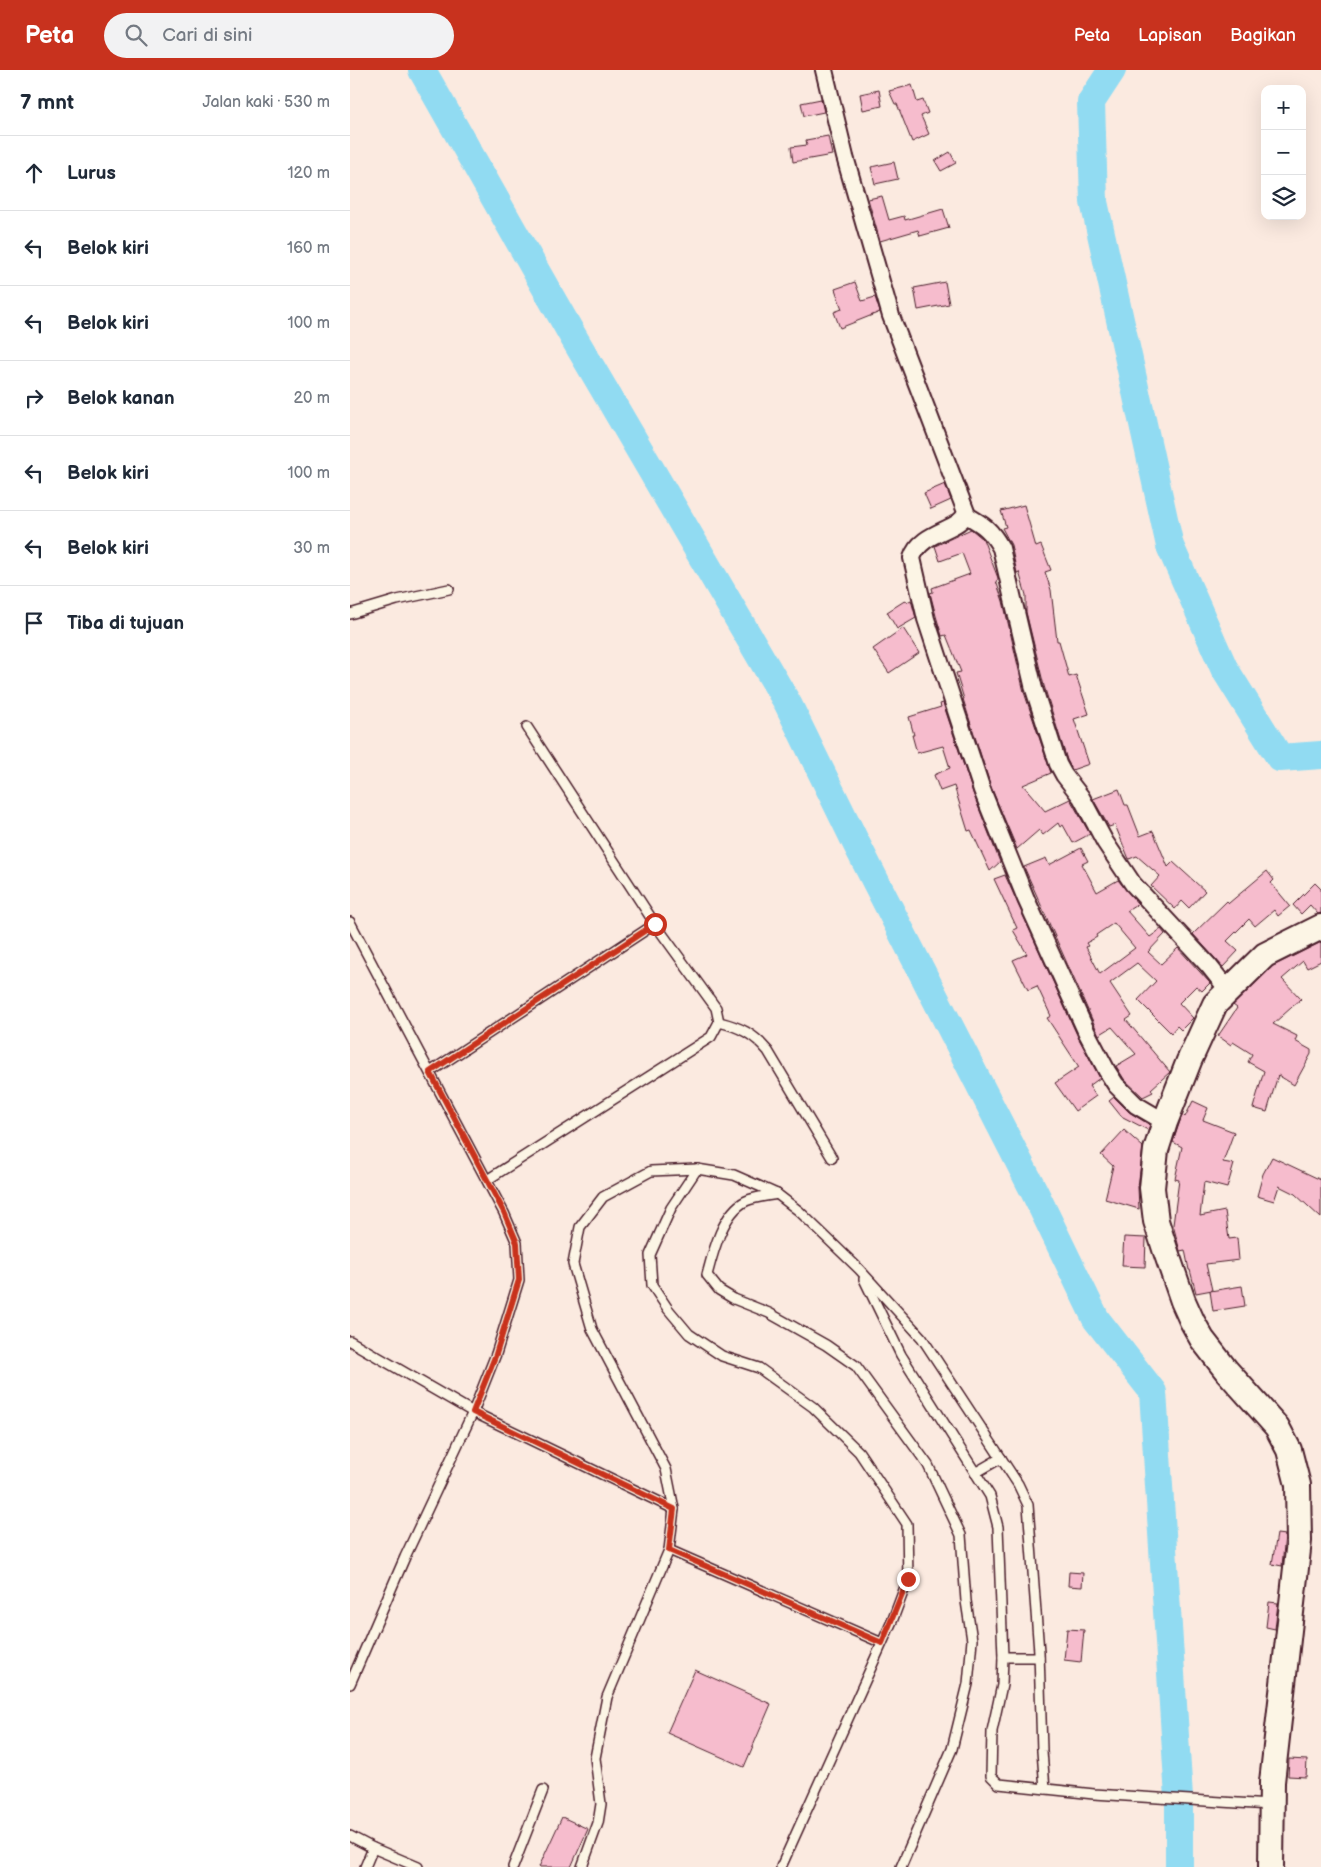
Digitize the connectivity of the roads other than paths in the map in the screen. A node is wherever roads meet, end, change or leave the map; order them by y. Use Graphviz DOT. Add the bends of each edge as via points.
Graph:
graph roads {
  1 [pos="824,70"];
  2 [pos="966,515"];
  3 [pos="449,589"];
  4 [pos="350,614"];
  5 [pos="527,726"];
  6 [pos="350,922"];
  7 [pos="655,924"];
  8 [pos="1321,927"];
  9 [pos="1228,990"];
  10 [pos="719,1022"];
  11 [pos="430,1072"];
  12 [pos="1165,1122"];
  13 [pos="832,1158"];
  14 [pos="696,1169"];
  15 [pos="487,1180"];
  16 [pos="777,1194"];
  17 [pos="859,1270"];
  18 [pos="350,1341"];
  19 [pos="473,1412"];
  20 [pos="1001,1458"];
  21 [pos="975,1473"];
  22 [pos="674,1509"];
  23 [pos="669,1550"];
  24 [pos="882,1643"];
  25 [pos="1003,1657"];
  26 [pos="1039,1657"];
  27 [pos="350,1684"];
  28 [pos="543,1790"];
  29 [pos="1046,1790"];
  30 [pos="1271,1805"];
  31 [pos="350,1836"];
  32 [pos="373,1848"];
  33 [pos="364,1867"];
  34 [pos="418,1867"];
  35 [pos="513,1867"];
  36 [pos="582,1867"];
  37 [pos="781,1867"];
  38 [pos="901,1867"];
  39 [pos="1271,1867"];
  1 -- 2 [label="street" via="845,158 891,316"];
  2 -- 9 [label="street" via="990,530 1001,548 1034,689 1064,775 1134,884"];
  2 -- 12 [label="street" via="915,549 912,558 926,619 992,816 1087,1033 1126,1097"];
  3 -- 4 [label="lane"];
  5 -- 7 [label="lane"];
  6 -- 11 [label="lane"];
  7 -- 10 [label="lane" via="716,1008"];
  7 -- 11 [label="lane"];
  8 -- 9 [label="main road" via="1265,955"];
  9 -- 12 [label="main road" via="1209,1015"];
  10 -- 13 [label="lane" via="742,1029 759,1040"];
  10 -- 15 [label="lane" via="711,1037"];
  11 -- 15 [label="lane"];
  12 -- 30 [label="main road" via="1154,1163 1153,1203 1164,1249 1183,1301 1202,1339 1277,1427 1289,1450 1298,1485 1300,1541"];
  14 -- 16 [label="lane" via="734,1176"];
  14 -- 22 [label="lane" via="651,1171 603,1197 580,1226 573,1264 592,1329 666,1469"];
  14 -- 24 [label="lane" via="671,1208 650,1255 652,1285 689,1334 722,1356 759,1368 813,1407 859,1452 907,1524 908,1579"];
  15 -- 19 [label="lane" via="517,1243 519,1280 496,1354"];
  16 -- 17 [label="lane"];
  16 -- 38 [label="lane" via="746,1201 728,1217 714,1247 707,1275 719,1290 769,1313 856,1366 928,1465 961,1534 972,1640 968,1684 952,1749"];
  17 -- 20 [label="lane" via="922,1338"];
  17 -- 21 [label="lane" via="901,1355"];
  18 -- 19 [label="lane"];
  19 -- 22 [label="lane"];
  19 -- 27 [label="lane"];
  20 -- 21 [label="lane"];
  20 -- 26 [label="lane" via="1028,1505"];
  21 -- 25 [label="lane" via="990,1496 998,1527"];
  22 -- 23 [label="lane"];
  23 -- 24 [label="lane"];
  23 -- 36 [label="lane" via="607,1697 595,1758 601,1804 598,1823"];
  24 -- 37 [label="lane"];
  25 -- 26 [label="lane"];
  25 -- 29 [label="lane" via="1002,1685 992,1731 992,1776 999,1784"];
  26 -- 29 [label="lane"];
  28 -- 35 [label="lane"];
  29 -- 30 [label="lane"];
  30 -- 39 [label="main road"];
  31 -- 32 [label="lane"];
  32 -- 33 [label="lane"];
  32 -- 34 [label="lane"];
}
